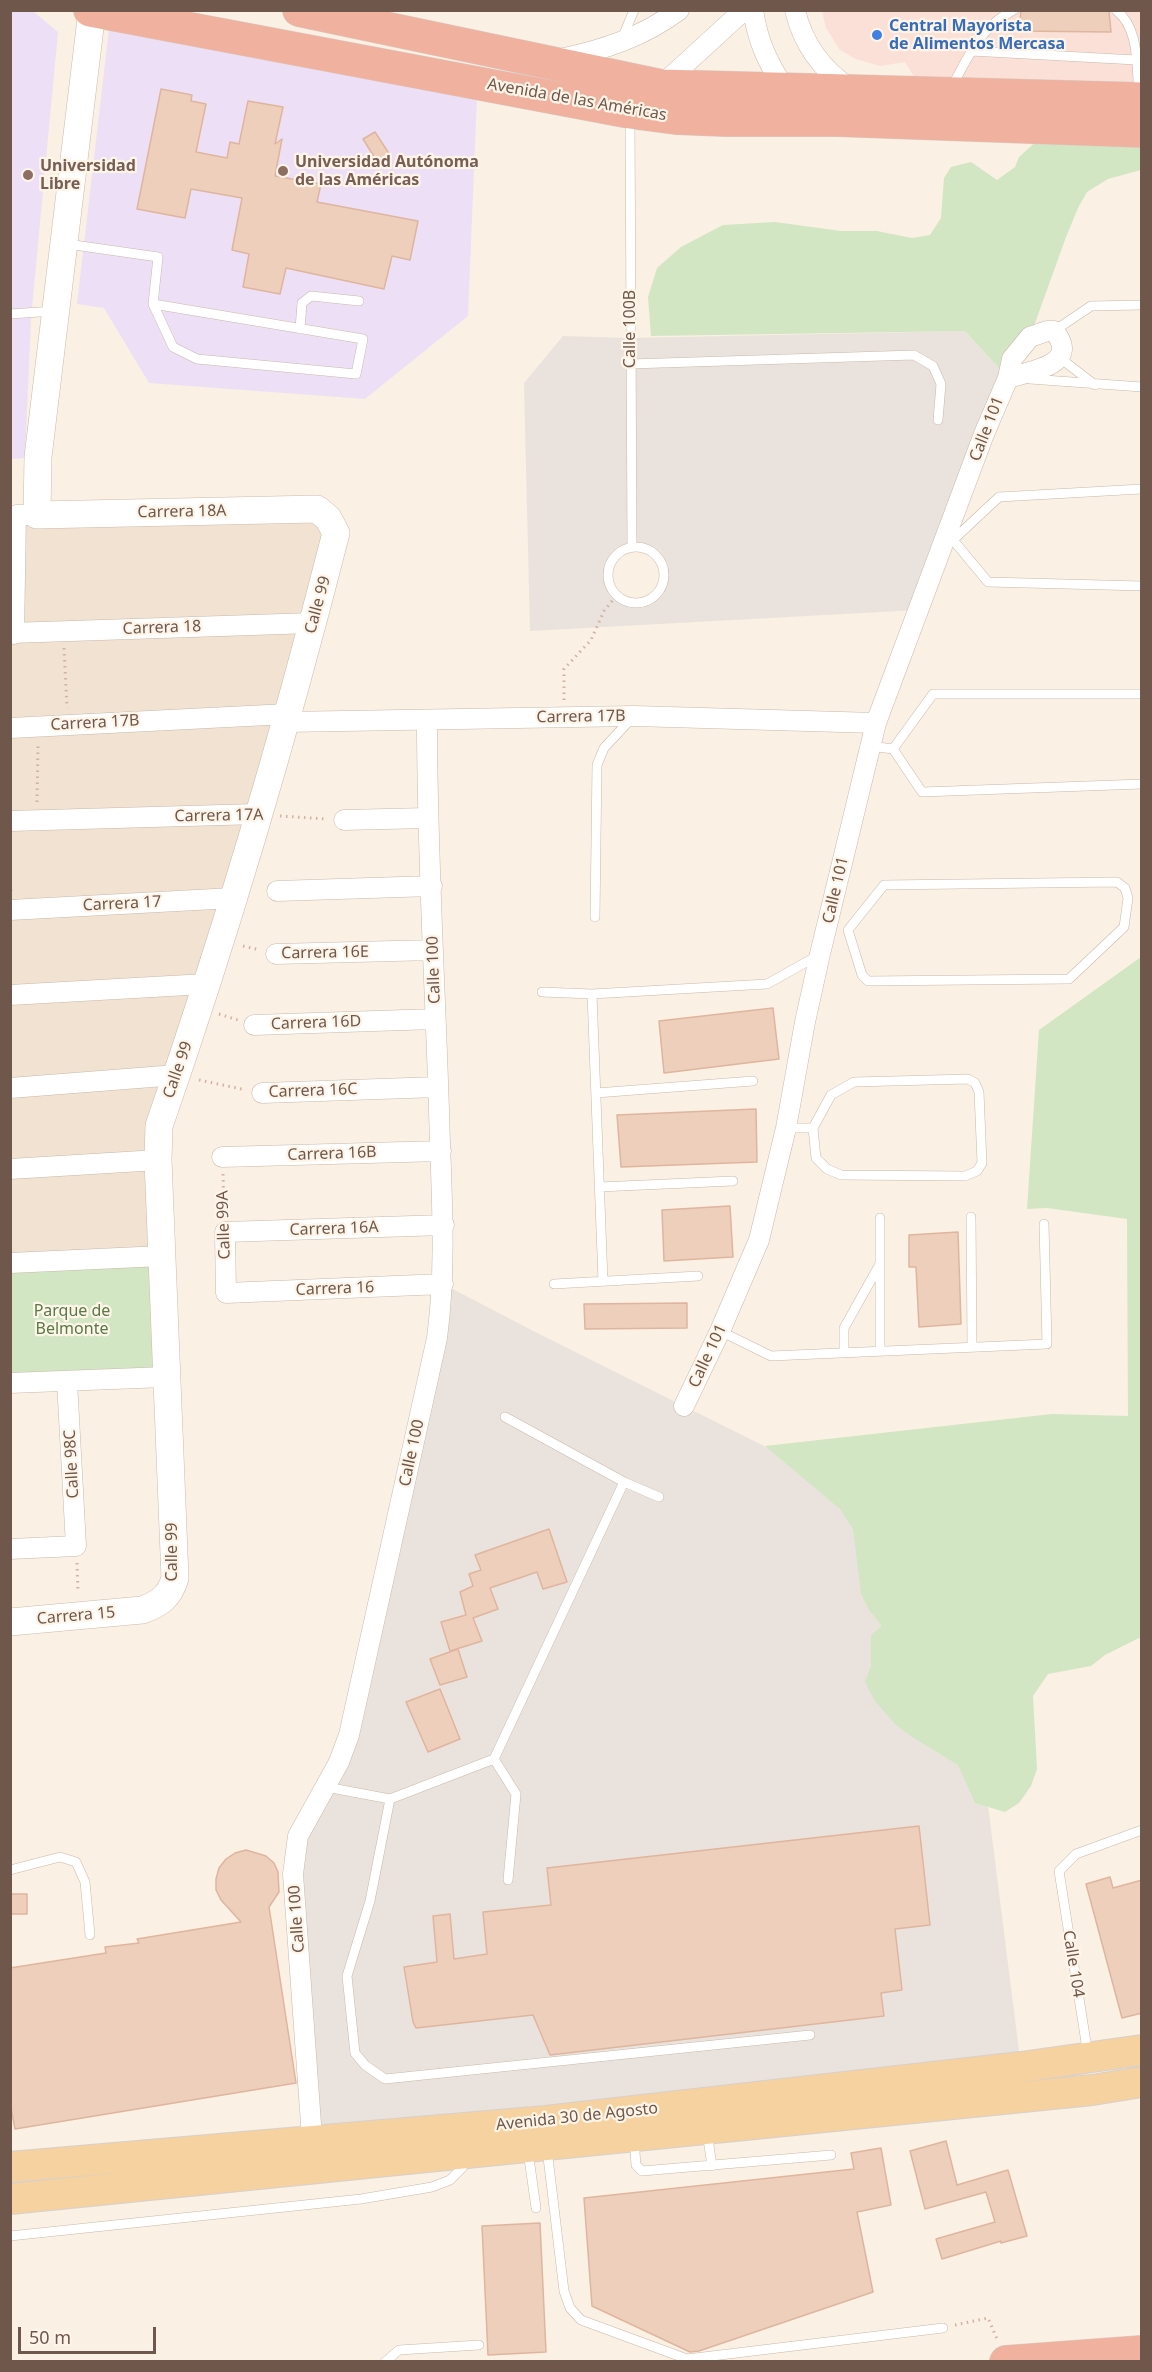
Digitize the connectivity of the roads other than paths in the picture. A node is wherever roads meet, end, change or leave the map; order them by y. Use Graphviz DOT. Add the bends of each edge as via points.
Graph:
graph roads {
  1 [pos="298,10"];
  2 [pos="634,10"];
  3 [pos="679,10"];
  4 [pos="744,10"];
  5 [pos="753,10"];
  6 [pos="795,10"];
  7 [pos="1014,10"];
  8 [pos="1116,10"];
  9 [pos="91,11"];
  10 [pos="619,44"];
  11 [pos="971,51"];
  12 [pos="1136,60"];
  13 [pos="543,63"];
  14 [pos="661,86"];
  15 [pos="786,91"];
  16 [pos="853,91"];
  17 [pos="949,94"];
  18 [pos="1140,99"];
  19 [pos="630,112"];
  20 [pos="837,120"];
  21 [pos="1142,131"];
  22 [pos="64,243"];
  23 [pos="359,301"];
  24 [pos="153,304"];
  25 [pos="1142,305"];
  26 [pos="56,310"];
  27 [pos="10,314"];
  28 [pos="300,329"];
  29 [pos="1054,331"];
  30 [pos="1060,358"];
  31 [pos="630,364"];
  32 [pos="1008,378"];
  33 [pos="1030,379"];
  34 [pos="1095,385"];
  35 [pos="1142,387"];
  36 [pos="938,420"];
  37 [pos="1142,489"];
  38 [pos="27,515"];
  39 [pos="336,533"];
  40 [pos="950,539"];
  41 [pos="632,547"];
  42 [pos="1142,586"];
  43 [pos="313,623"];
  44 [pos="12,634"];
  45 [pos="1142,694"];
  46 [pos="634,716"];
  47 [pos="286,718"];
  48 [pos="427,721"];
  49 [pos="876,723"];
  50 [pos="10,728"];
  51 [pos="870,746"];
  52 [pos="892,749"];
  53 [pos="1142,784"];
  54 [pos="258,814"];
  55 [pos="427,818"];
  56 [pos="344,820"];
  57 [pos="10,821"];
  58 [pos="432,886"];
  59 [pos="277,891"];
  60 [pos="234,898"];
  61 [pos="10,910"];
  62 [pos="595,916"];
  63 [pos="827,929"];
  64 [pos="848,930"];
  65 [pos="433,950"];
  66 [pos="276,954"];
  67 [pos="820,954"];
  68 [pos="542,993"];
  69 [pos="592,994"];
  70 [pos="10,995"];
  71 [pos="202,996"];
  72 [pos="435,1019"];
  73 [pos="254,1025"];
  74 [pos="177,1075"];
  75 [pos="753,1081"];
  76 [pos="438,1087"];
  77 [pos="10,1088"];
  78 [pos="596,1093"];
  79 [pos="262,1094"];
  80 [pos="786,1128"];
  81 [pos="813,1128"];
  82 [pos="441,1151"];
  83 [pos="222,1157"];
  84 [pos="158,1160"];
  85 [pos="10,1169"];
  86 [pos="733,1180"];
  87 [pos="599,1187"];
  88 [pos="971,1217"];
  89 [pos="880,1218"];
  90 [pos="1044,1224"];
  91 [pos="444,1225"];
  92 [pos="225,1232"];
  93 [pos="162,1256"];
  94 [pos="881,1262"];
  95 [pos="10,1263"];
  96 [pos="698,1276"];
  97 [pos="603,1281"];
  98 [pos="443,1284"];
  99 [pos="554,1284"];
  100 [pos="226,1293"];
  101 [pos="720,1331"];
  102 [pos="972,1347"];
  103 [pos="880,1350"];
  104 [pos="844,1351"];
  105 [pos="165,1377"];
  106 [pos="67,1381"];
  107 [pos="10,1383"];
  108 [pos="684,1406"];
  109 [pos="506,1416"];
  110 [pos="624,1482"];
  111 [pos="659,1497"];
  112 [pos="10,1549"];
  113 [pos="142,1610"];
  114 [pos="10,1622"];
  115 [pos="494,1759"];
  116 [pos="326,1787"];
  117 [pos="390,1799"];
  118 [pos="1142,1830"];
  119 [pos="10,1870"];
  120 [pos="508,1880"];
  121 [pos="90,1935"];
  122 [pos="810,2035"];
  123 [pos="1142,2050"];
  124 [pos="1089,2057"];
  125 [pos="1142,2082"];
  126 [pos="707,2129"];
  127 [pos="633,2137"];
  128 [pos="537,2147"];
  129 [pos="468,2153"];
  130 [pos="313,2155"];
  131 [pos="831,2155"];
  132 [pos="712,2166"];
  133 [pos="10,2167"];
  134 [pos="10,2199"];
  135 [pos="536,2208"];
  136 [pos="10,2236"];
  137 [pos="943,2328"];
  138 [pos="479,2345"];
  139 [pos="1142,2352"];
  140 [pos="1010,2355"];
  141 [pos="384,2361"];
  1 -- 13 [label="highway, Avenida de las Américas" via="407,28"];
  2 -- 10 [label="lane"];
  3 -- 10 [label="street"];
  4 -- 14 [label="street"];
  5 -- 15 [label="street" via="756,34 768,64"];
  6 -- 16 [label="street" via="802,36 815,58 832,77"];
  7 -- 11 [label="lane" via="999,17"];
  8 -- 12 [label="lane" via="1126,18 1133,33"];
  9 -- 19 [label="highway, Avenida de las Américas"];
  9 -- 22 [label="street"];
  10 -- 13 [label="street"];
  11 -- 12 [label="lane"];
  11 -- 17 [label="lane"];
  12 -- 18 [label="lane"];
  13 -- 14 [label="highway, Avenida de las Américas"];
  14 -- 15 [label="highway, Avenida de las Américas"];
  14 -- 19 [label="highway"];
  15 -- 16 [label="highway, Avenida de las Américas"];
  15 -- 20 [label="highway" via="809,109"];
  16 -- 17 [label="highway, Avenida de las Américas"];
  17 -- 18 [label="highway, Avenida de las Américas"];
  19 -- 20 [label="highway, Avenida de las Américas" via="716,120"];
  19 -- 31 [label="lane, Calle 100B"];
  20 -- 21 [label="highway, Avenida de las Américas"];
  22 -- 24 [label="lane" via="158,257"];
  22 -- 26 [label="street"];
  23 -- 28 [label="lane" via="311,296 302,303"];
  24 -- 28 [label="lane"];
  24 -- 28 [label="lane" via="173,347 196,359 356,374 363,339"];
  25 -- 29 [label="lane" via="1090,306"];
  26 -- 27 [label="lane"];
  26 -- 38 [label="street"];
  29 -- 30 [label="street" via="1063,348"];
  29 -- 32 [label="street, Calle 101" via="1030,337 1012,358"];
  30 -- 32 [label="street, Calle 101"];
  30 -- 34 [label="lane"];
  31 -- 36 [label="lane" via="914,356 933,366 941,384"];
  31 -- 41 [label="lane, Calle 100B"];
  32 -- 40 [label="street, Calle 101" via="984,434"];
  33 -- 34 [label="lane"];
  34 -- 35 [label="lane"];
  37 -- 40 [label="lane" via="999,497"];
  38 -- 39 [label="street, Carrera 18A" via="317,509 328,518"];
  38 -- 44 [label="street"];
  39 -- 43 [label="street, Calle 99"];
  40 -- 42 [label="lane" via="988,582"];
  40 -- 49 [label="street, Calle 101" via="915,617"];
  41 -- 41 [label="lane" via="611,561 607,573 616,596 638,604 660,591 663,566 645,548"];
  43 -- 44 [label="street, Carrera 18"];
  43 -- 47 [label="street, Calle 99"];
  45 -- 52 [label="lane" via="933,694"];
  46 -- 48 [label="street, Carrera 17B"];
  46 -- 49 [label="street, Carrera 17B"];
  46 -- 62 [label="lane" via="604,748 597,765"];
  47 -- 48 [label="street, Carrera 17B"];
  47 -- 50 [label="street, Carrera 17B"];
  47 -- 54 [label="street, Calle 99"];
  48 -- 55 [label="street, Calle 100"];
  49 -- 51 [label="street, Calle 101"];
  51 -- 52 [label="lane"];
  51 -- 63 [label="street, Calle 101"];
  52 -- 53 [label="lane" via="922,792"];
  54 -- 57 [label="street, Carrera 17A"];
  54 -- 60 [label="street, Calle 99"];
  55 -- 56 [label="street"];
  55 -- 58 [label="street, Calle 100"];
  58 -- 59 [label="street"];
  58 -- 65 [label="street, Calle 100"];
  60 -- 61 [label="street, Carrera 17"];
  60 -- 71 [label="street, Calle 99"];
  63 -- 64 [label="lane"];
  63 -- 67 [label="street, Calle 101"];
  64 -- 64 [label="lane" via="862,975 868,981 1069,979 1124,927 1128,898 1125,888 1117,882 884,885"];
  65 -- 66 [label="street, Carrera 16E"];
  65 -- 72 [label="street, Calle 100"];
  67 -- 69 [label="lane" via="767,984"];
  67 -- 80 [label="street, Calle 101"];
  68 -- 69 [label="lane"];
  69 -- 78 [label="lane"];
  70 -- 71 [label="street"];
  71 -- 74 [label="street, Calle 99"];
  72 -- 73 [label="street, Carrera 16D"];
  72 -- 76 [label="street, Calle 100"];
  74 -- 77 [label="street"];
  74 -- 84 [label="street, Calle 99" via="159,1126"];
  75 -- 78 [label="lane"];
  76 -- 79 [label="street, Carrera 16C"];
  76 -- 82 [label="street, Calle 100"];
  78 -- 87 [label="lane"];
  80 -- 81 [label="lane"];
  80 -- 101 [label="street, Calle 101" via="759,1240"];
  81 -- 81 [label="lane" via="831,1095 854,1082 968,1079 979,1092 982,1163 977,1171 965,1176 841,1175 816,1158"];
  82 -- 83 [label="street, Carrera 16B"];
  82 -- 91 [label="street, Calle 100"];
  84 -- 85 [label="street"];
  84 -- 93 [label="street, Calle 99"];
  86 -- 87 [label="lane"];
  87 -- 97 [label="lane"];
  88 -- 102 [label="lane"];
  89 -- 94 [label="lane"];
  90 -- 102 [label="lane" via="1047,1344"];
  91 -- 92 [label="street, Carrera 16A"];
  91 -- 98 [label="street, Calle 100"];
  92 -- 100 [label="street, Calle 99A"];
  93 -- 95 [label="street"];
  93 -- 105 [label="street, Calle 99"];
  94 -- 103 [label="lane"];
  94 -- 104 [label="lane" via="844,1328"];
  96 -- 97 [label="lane"];
  97 -- 99 [label="lane"];
  98 -- 100 [label="street, Carrera 16"];
  98 -- 116 [label="street, Calle 100" via="437,1338 357,1701 339,1762"];
  101 -- 104 [label="lane" via="771,1356"];
  101 -- 108 [label="street, Calle 101"];
  102 -- 103 [label="lane"];
  103 -- 104 [label="lane"];
  105 -- 106 [label="street"];
  105 -- 113 [label="street, Calle 99" via="175,1578 168,1595"];
  106 -- 107 [label="street"];
  106 -- 112 [label="street, Calle 98C" via="76,1546"];
  109 -- 110 [label="lane"];
  110 -- 111 [label="lane"];
  110 -- 115 [label="lane"];
  113 -- 114 [label="street, Carrera 15"];
  115 -- 117 [label="lane"];
  115 -- 120 [label="lane" via="516,1794"];
  116 -- 117 [label="lane"];
  116 -- 130 [label="street, Calle 100" via="298,1836 294,1874"];
  117 -- 122 [label="lane" via="370,1901 347,1976 355,2053 385,2079"];
  118 -- 124 [label="lane, Calle 104" via="1076,1854 1059,1871"];
  119 -- 121 [label="lane" via="60,1857 76,1862 85,1882"];
  123 -- 124 [label="main road, Avenida 30 de Agosto"];
  124 -- 130 [label="main road, Avenida 30 de Agosto" via="546,2121"];
  125 -- 126 [label="main road, Avenida 30 de Agosto"];
  126 -- 127 [label="main road, Avenida 30 de Agosto"];
  126 -- 132 [label="lane"];
  127 -- 128 [label="main road, Avenida 30 de Agosto"];
  127 -- 132 [label="lane" via="636,2165 642,2171"];
  128 -- 129 [label="main road, Avenida 30 de Agosto"];
  128 -- 135 [label="lane"];
  128 -- 137 [label="lane" via="564,2291 570,2308 581,2320 687,2359"];
  129 -- 130 [label="main road, Avenida 30 de Agosto"];
  129 -- 136 [label="lane" via="462,2168 450,2180 432,2187 361,2199"];
  130 -- 133 [label="main road, Avenida 30 de Agosto"];
  130 -- 134 [label="main road, Avenida 30 de Agosto"];
  131 -- 132 [label="lane"];
  138 -- 141 [label="lane" via="399,2350"];
  139 -- 140 [label="highway"];
}
